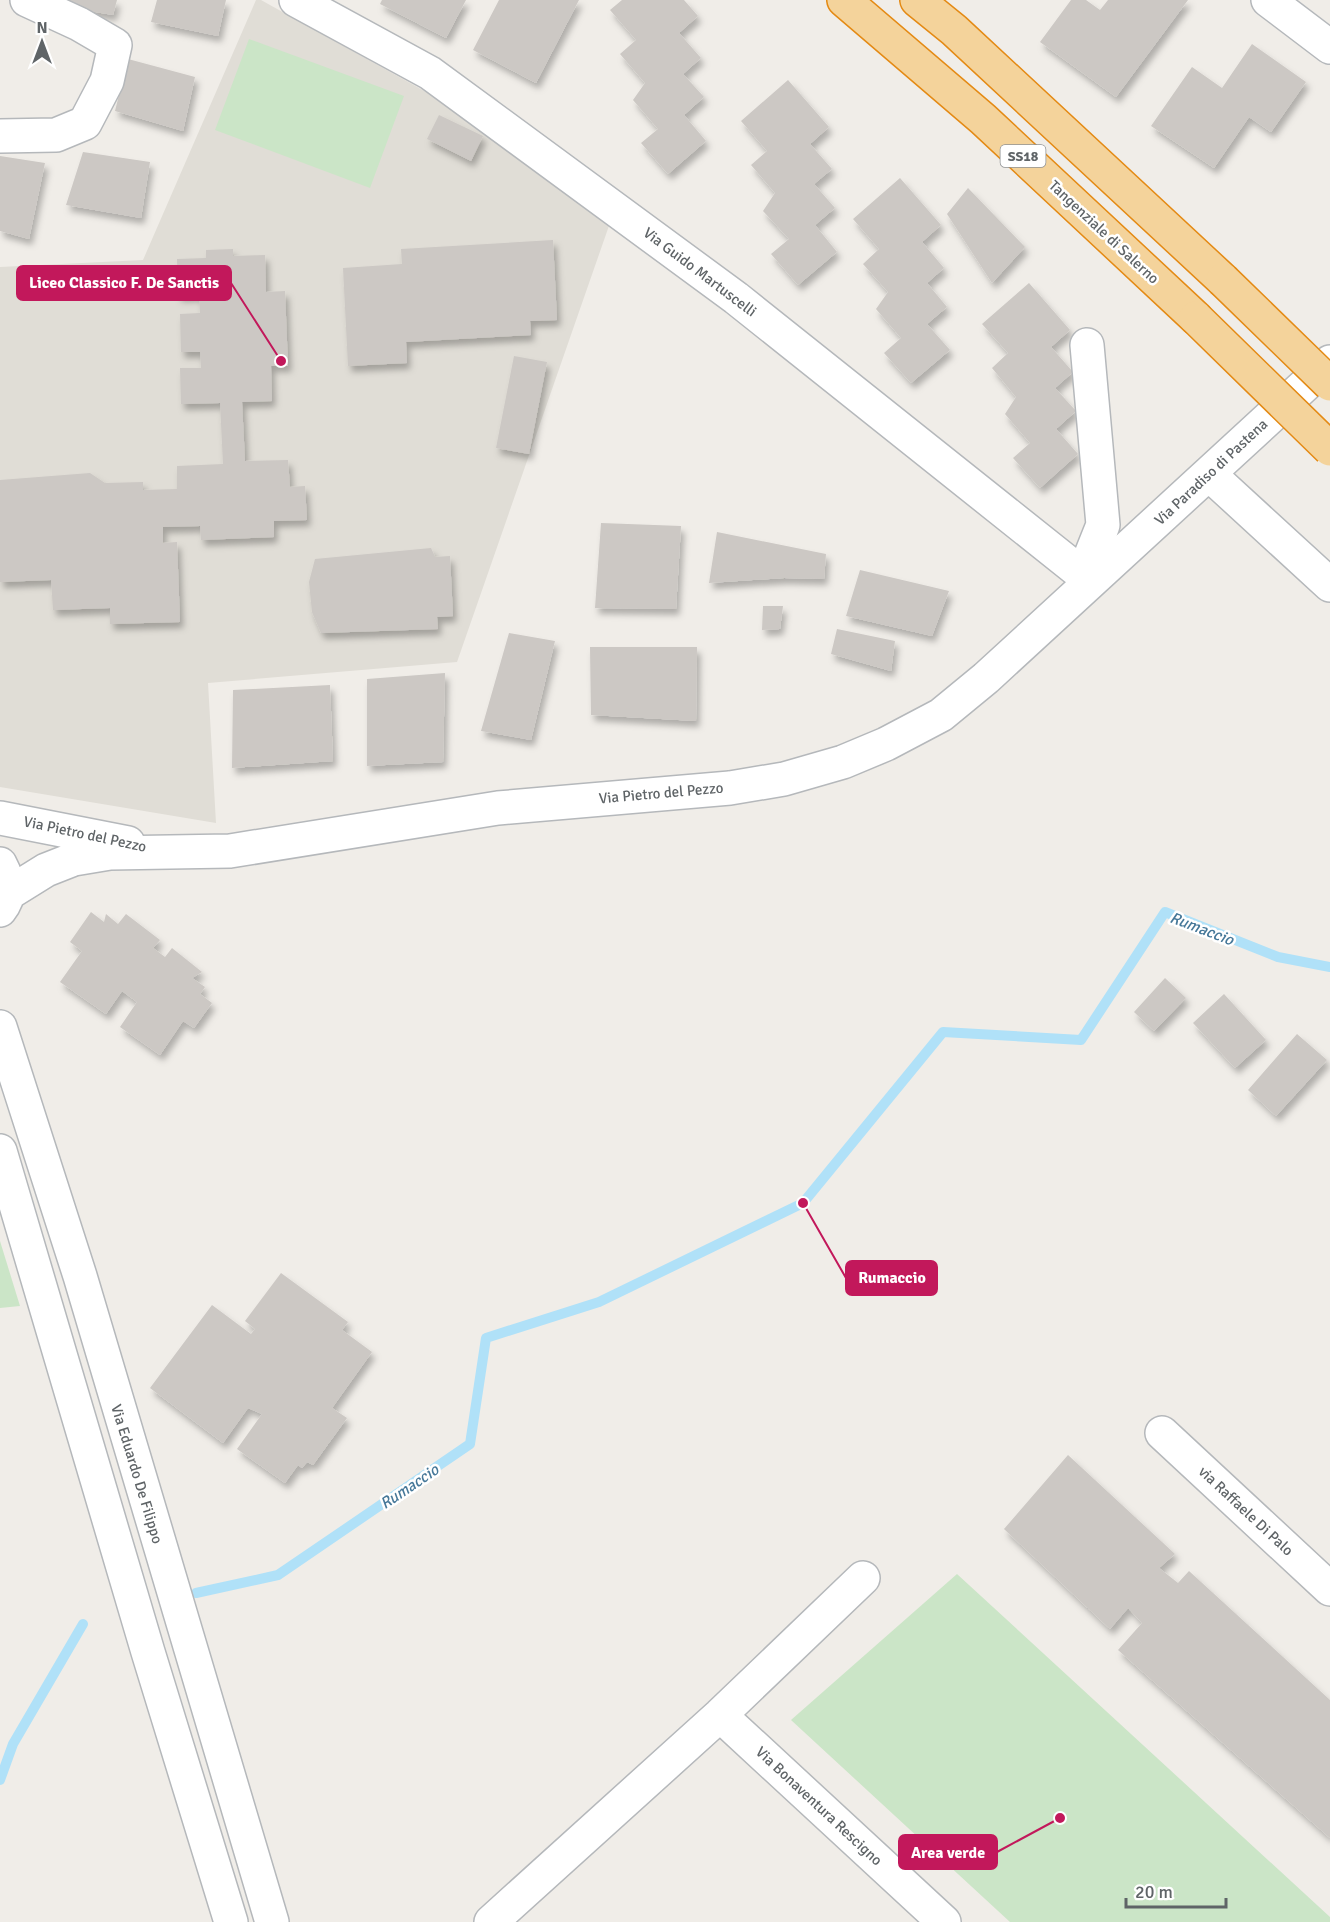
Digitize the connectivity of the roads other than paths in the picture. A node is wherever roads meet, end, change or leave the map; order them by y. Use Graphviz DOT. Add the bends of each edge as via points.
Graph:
graph roads {
  1 [pos="27,0"];
  2 [pos="296,0"];
  3 [pos="844,0"];
  4 [pos="917,0"];
  5 [pos="1268,0"];
  6 [pos="1330,47"];
  7 [pos="0,136"];
  8 [pos="1086,345"];
  9 [pos="1330,362"];
  10 [pos="1330,384"];
  11 [pos="1330,449"];
  12 [pos="1209,474"];
  13 [pos="1087,578"];
  14 [pos="1330,585"];
  15 [pos="0,818"];
  16 [pos="171,852"];
  17 [pos="3,898"];
  18 [pos="0,1027"];
  19 [pos="0,1151"];
  20 [pos="1162,1433"];
  21 [pos="863,1578"];
  22 [pos="1330,1589"];
  23 [pos="720,1715"];
  24 [pos="231,1922"];
  25 [pos="272,1922"];
  26 [pos="491,1922"];
  27 [pos="944,1922"];
  1 -- 7 [label="street" via="115,45 106,81 85,123 56,135"];
  2 -- 13 [label="street, Via Guido Martuscelli" via="430,73 736,298"];
  3 -- 11 [label="highway, Tangenziale di Salerno / SS18, bridge" via="983,119"];
  4 -- 10 [label="highway, bridge" via="1113,176"];
  5 -- 6 [label="street"];
  8 -- 13 [label="street" via="1102,525"];
  9 -- 12 [label="street, Via Paradiso di Pastena"];
  12 -- 13 [label="street, Via Paradiso di Pastena"];
  12 -- 14 [label="street"];
  13 -- 16 [label="street, Via Pietro del Pezzo" via="986,678 941,715 843,762 784,779 730,788 498,808 240,850"];
  15 -- 16 [label="street, Via Pietro del Pezzo"];
  16 -- 17 [label="street, Via Pietro del Pezzo" via="110,853 74,859 46,870"];
  18 -- 25 [label="street, Via Eduardo De Filippo" via="80,1276"];
  19 -- 24 [label="street"];
  20 -- 22 [label="street, via Raffaele Di Palo"];
  21 -- 23 [label="street"];
  23 -- 26 [label="street"];
  23 -- 27 [label="street, Via Bonaventura Rescigno"];
}
